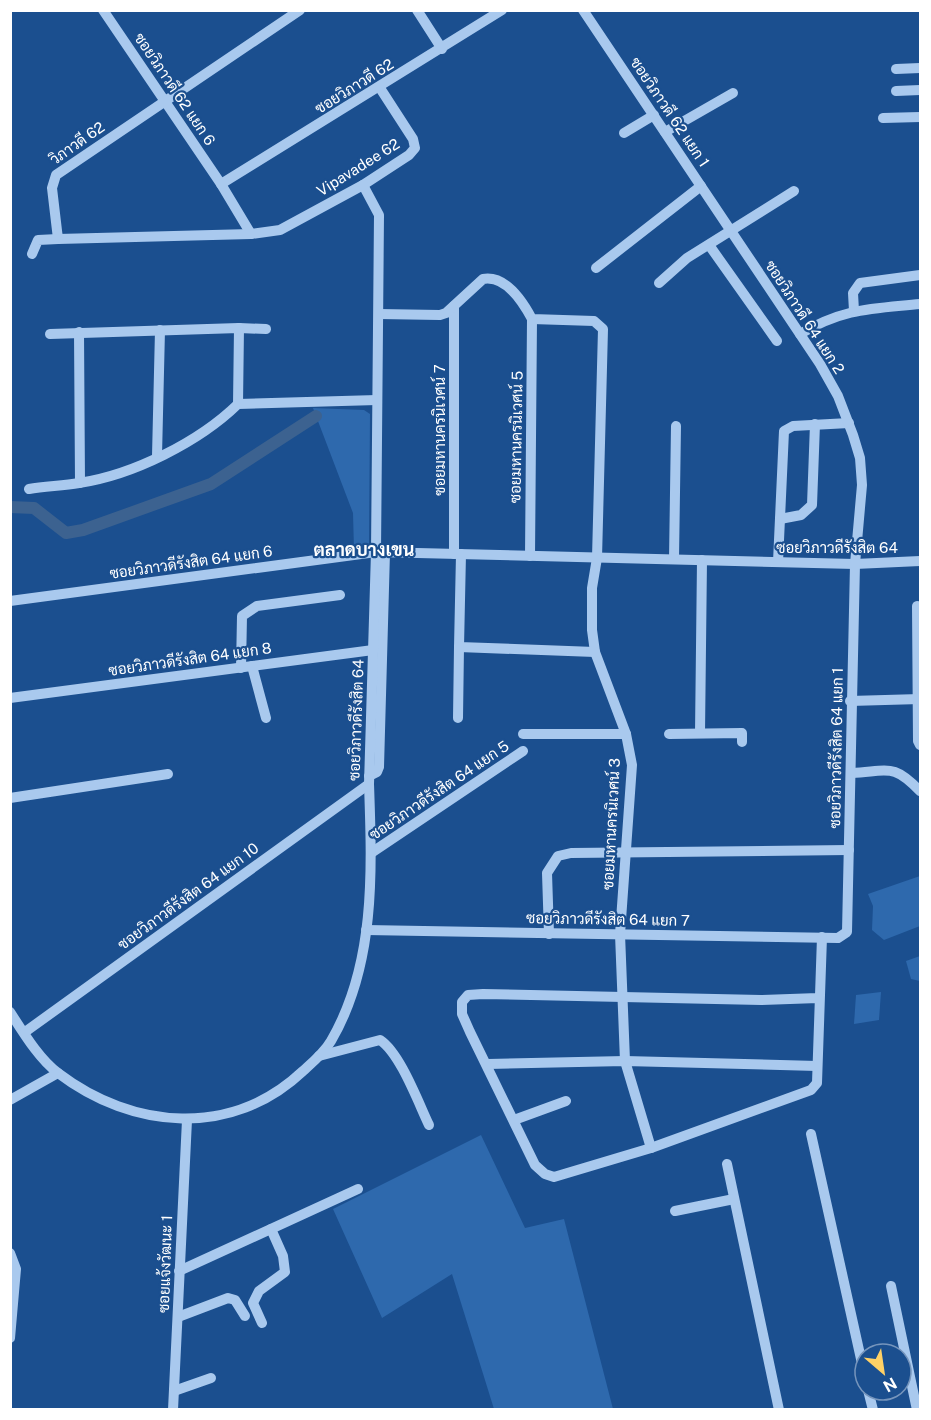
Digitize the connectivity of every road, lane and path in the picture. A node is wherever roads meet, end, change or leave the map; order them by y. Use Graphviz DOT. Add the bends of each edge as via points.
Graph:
graph roads {
  1 [pos="300,10"];
  2 [pos="417,10"];
  3 [pos="502,10"];
  4 [pos="583,10"];
  5 [pos="105,11"];
  6 [pos="442,49"];
  7 [pos="921,68"];
  8 [pos="896,69"];
  9 [pos="380,88"];
  10 [pos="921,90"];
  11 [pos="896,91"];
  12 [pos="733,93"];
  13 [pos="165,102"];
  14 [pos="654,115"];
  15 [pos="921,117"];
  16 [pos="883,118"];
  17 [pos="665,132"];
  18 [pos="624,133"];
  19 [pos="221,184"];
  20 [pos="363,185"];
  21 [pos="701,186"];
  22 [pos="794,191"];
  23 [pos="731,231"];
  24 [pos="251,234"];
  25 [pos="58,239"];
  26 [pos="710,245"];
  27 [pos="32,254"];
  28 [pos="596,268"];
  29 [pos="921,275"];
  30 [pos="659,283"];
  31 [pos="921,304"];
  32 [pos="454,306"];
  33 [pos="854,311"];
  34 [pos="379,314"];
  35 [pos="532,319"];
  36 [pos="239,328"];
  37 [pos="266,329"];
  38 [pos="160,330"];
  39 [pos="79,332"];
  40 [pos="50,334"];
  41 [pos="800,334"];
  42 [pos="777,341"];
  43 [pos="377,400"];
  44 [pos="238,404"];
  45 [pos="849,423"];
  46 [pos="815,424"];
  47 [pos="676,426"];
  48 [pos="157,456"];
  49 [pos="80,483"];
  50 [pos="28,489"];
  51 [pos="780,519"];
  52 [pos="380,552"];
  53 [pos="458,554"];
  54 [pos="530,556"];
  55 [pos="597,558"];
  56 [pos="674,560"];
  57 [pos="702,560"];
  58 [pos="921,561"];
  59 [pos="778,562"];
  60 [pos="855,564"];
  61 [pos="340,595"];
  62 [pos="10,601"];
  63 [pos="917,606"];
  64 [pos="459,647"];
  65 [pos="373,650"];
  66 [pos="595,652"];
  67 [pos="247,667"];
  68 [pos="10,698"];
  69 [pos="919,699"];
  70 [pos="850,701"];
  71 [pos="266,718"];
  72 [pos="458,718"];
  73 [pos="700,733"];
  74 [pos="523,734"];
  75 [pos="626,734"];
  76 [pos="669,734"];
  77 [pos="742,742"];
  78 [pos="921,745"];
  79 [pos="523,751"];
  80 [pos="852,773"];
  81 [pos="168,774"];
  82 [pos="369,780"];
  83 [pos="921,791"];
  84 [pos="10,798"];
  85 [pos="849,850"];
  86 [pos="627,852"];
  87 [pos="371,853"];
  88 [pos="366,930"];
  89 [pos="847,932"];
  90 [pos="549,934"];
  91 [pos="620,934"];
  92 [pos="822,937"];
  93 [pos="621,996"];
  94 [pos="818,998"];
  95 [pos="12,1017"];
  96 [pos="25,1032"];
  97 [pos="319,1056"];
  98 [pos="625,1061"];
  99 [pos="488,1064"];
  100 [pos="817,1066"];
  101 [pos="58,1073"];
  102 [pos="10,1100"];
  103 [pos="566,1101"];
  104 [pos="187,1120"];
  105 [pos="514,1120"];
  106 [pos="429,1125"];
  107 [pos="811,1134"];
  108 [pos="651,1148"];
  109 [pos="727,1164"];
  110 [pos="358,1189"];
  111 [pos="735,1199"];
  112 [pos="675,1211"];
  113 [pos="271,1229"];
  114 [pos="10,1253"];
  115 [pos="179,1271"];
  116 [pos="891,1286"];
  117 [pos="245,1316"];
  118 [pos="178,1317"];
  119 [pos="262,1323"];
  120 [pos="10,1338"];
  121 [pos="857,1342"];
  122 [pos="211,1378"];
  123 [pos="174,1391"];
  124 [pos="173,1410"];
  125 [pos="779,1410"];
  126 [pos="917,1410"];
  1 -- 13 [label="street, วิภาวดี 62"];
  2 -- 6 [label="street"];
  3 -- 6 [label="street, ซอยวิภาวดี 62"];
  4 -- 14 [label="street, ซอยวิภาวดี 62 แยก 1"];
  5 -- 13 [label="street, ซอยวิภาวดี 62 แยก 6"];
  6 -- 9 [label="street, ซอยวิภาวดี 62"];
  7 -- 8 [label="street"];
  9 -- 19 [label="street, ซอยวิภาวดี 62"];
  9 -- 20 [label="street, Vipavadee 62" via="415,148"];
  10 -- 11 [label="street"];
  12 -- 17 [label="street"];
  13 -- 19 [label="street, ซอยวิภาวดี 62 แยก 6"];
  13 -- 25 [label="street, วิภาวดี 62" via="56,175 52,188"];
  14 -- 17 [label="street, ซอยวิภาวดี 62 แยก 1"];
  14 -- 18 [label="street"];
  15 -- 16 [label="street"];
  17 -- 21 [label="street, ซอยวิภาวดี 62 แยก 1"];
  19 -- 24 [label="street, ซอยวิภาวดี 62 แยก 6"];
  20 -- 24 [label="street, Vipavadee 62" via="280,230"];
  20 -- 34 [label="street" via="379,215"];
  21 -- 23 [label="street, ซอยวิภาวดี 62 แยก 1"];
  21 -- 28 [label="street"];
  22 -- 23 [label="street"];
  23 -- 26 [label="street"];
  23 -- 41 [label="street, ซอยวิภาวดี 64 แยก 2"];
  24 -- 25 [label="street"];
  25 -- 27 [label="street" via="38,240"];
  26 -- 30 [label="street" via="687,258"];
  26 -- 42 [label="street"];
  29 -- 33 [label="street" via="860,283 853,293"];
  31 -- 33 [label="street"];
  32 -- 34 [label="street" via="440,315"];
  32 -- 35 [label="street" via="483,279 490,278 512,290"];
  32 -- 53 [label="street, ซอยมหานครนิเวศน์ 7"];
  33 -- 41 [label="street" via="824,320"];
  34 -- 43 [label="street"];
  35 -- 54 [label="street, ซอยมหานครนิเวศน์ 5"];
  35 -- 55 [label="street, ซอยมหานครนิเวศน์ 3" via="594,321 603,329"];
  36 -- 37 [label="street"];
  36 -- 38 [label="street"];
  36 -- 44 [label="street"];
  38 -- 39 [label="street"];
  38 -- 48 [label="street"];
  39 -- 40 [label="street"];
  39 -- 49 [label="street"];
  41 -- 45 [label="street, ซอยวิภาวดี 64 แยก 2" via="825,372"];
  43 -- 44 [label="street"];
  43 -- 52 [label="street"];
  44 -- 48 [label="street" via="217,424"];
  45 -- 46 [label="street"];
  45 -- 60 [label="street, ซอยวิภาวดี 64 แยก 2" via="860,458 862,485"];
  46 -- 51 [label="street" via="812,505 801,515"];
  46 -- 51 [label="street" via="784,431"];
  47 -- 56 [label="street"];
  48 -- 49 [label="street" via="116,474"];
  49 -- 50 [label="street"];
  51 -- 59 [label="street"];
  52 -- 53 [label="street, ซอยวิภาวดีรังสิต 64"];
  52 -- 62 [label="street, ซอยวิภาวดีรังสิต 64 แยก 6"];
  52 -- 65 [label="street, ซอยวิภาวดีรังสิต 64"];
  52 -- 82 [label="street" via="379,767"];
  53 -- 54 [label="street, ซอยวิภาวดีรังสิต 64"];
  53 -- 64 [label="street, ซอยมหานครนิเวศน์ 7"];
  54 -- 55 [label="street, ซอยวิภาวดีรังสิต 64"];
  55 -- 56 [label="street, ซอยวิภาวดีรังสิต 64"];
  55 -- 66 [label="street, ซอยมหานครนิเวศน์ 3" via="592,588"];
  56 -- 57 [label="street, ซอยวิภาวดีรังสิต 64"];
  57 -- 59 [label="street, ซอยวิภาวดีรังสิต 64"];
  57 -- 73 [label="street"];
  58 -- 60 [label="street, ซอยวิภาวดีรังสิต 64"];
  59 -- 60 [label="street, ซอยวิภาวดีรังสิต 64"];
  60 -- 70 [label="street, ซอยวิภาวดีรังสิต 64 แยก 1"];
  61 -- 67 [label="street" via="248,610 242,616"];
  63 -- 69 [label="street"];
  64 -- 66 [label="street"];
  64 -- 72 [label="street, ซอยมหานครนิเวศน์ 7"];
  65 -- 67 [label="street, ซอยวิภาวดีรังสิต 64 แยก 8"];
  65 -- 82 [label="street, ซอยวิภาวดีรังสิต 64"];
  66 -- 75 [label="street, ซอยมหานครนิเวศน์ 3"];
  67 -- 68 [label="street, ซอยวิภาวดีรังสิต 64 แยก 8"];
  67 -- 71 [label="street"];
  69 -- 70 [label="street"];
  69 -- 78 [label="street"];
  70 -- 80 [label="street, ซอยวิภาวดีรังสิต 64 แยก 1"];
  73 -- 76 [label="street"];
  73 -- 77 [label="street" via="742,733"];
  74 -- 75 [label="street"];
  75 -- 86 [label="street, ซอยมหานครนิเวศน์ 3" via="632,765"];
  79 -- 87 [label="street, ซอยวิภาวดีรังสิต 64 แยก 5"];
  80 -- 83 [label="street" via="896,771"];
  80 -- 85 [label="street, ซอยวิภาวดีรังสิต 64 แยก 1"];
  81 -- 84 [label="street"];
  82 -- 87 [label="street, ซอยวิภาวดีรังสิต 64"];
  82 -- 96 [label="street, ซอยวิภาวดีรังสิต 64 แยก 10"];
  85 -- 86 [label="street"];
  85 -- 89 [label="street, ซอยวิภาวดีรังสิต 64 แยก 1"];
  86 -- 90 [label="street" via="558,856 547,873"];
  86 -- 91 [label="street, ซอยมหานครนิเวศน์ 3"];
  87 -- 88 [label="street, ซอยวิภาวดีรังสิต 64"];
  88 -- 90 [label="street, ซอยวิภาวดีรังสิต 64 แยก 7"];
  88 -- 97 [label="street, ซอยวิภาวดีรังสิต 64" via="352,996 330,1043"];
  89 -- 92 [label="street, ซอยวิภาวดีรังสิต 64 แยก 7" via="838,938"];
  90 -- 91 [label="street, ซอยวิภาวดีรังสิต 64 แยก 7"];
  91 -- 92 [label="street, ซอยวิภาวดีรังสิต 64 แยก 7"];
  91 -- 93 [label="street, ซอยมหานครนิเวศน์ 3"];
  92 -- 94 [label="street"];
  93 -- 94 [label="street"];
  93 -- 98 [label="street, ซอยมหานครนิเวศน์ 3"];
  93 -- 99 [label="street" via="468,995 462,1002 462,1014"];
  94 -- 100 [label="street"];
  95 -- 96 [label="street, ซอยวิภาวดีรังสิต 64"];
  96 -- 101 [label="street, ซอยวิภาวดีรังสิต 64"];
  97 -- 104 [label="street, ซอยวิภาวดีรังสิต 64" via="291,1083 251,1107"];
  97 -- 106 [label="street" via="380,1040 394,1056"];
  98 -- 99 [label="street"];
  98 -- 100 [label="street"];
  98 -- 108 [label="street, ซอยมหานครนิเวศน์ 3"];
  99 -- 105 [label="street"];
  100 -- 108 [label="street" via="817,1083 811,1090"];
  101 -- 102 [label="street"];
  101 -- 104 [label="street, ซอยวิภาวดีรังสิต 64" via="123,1109"];
  103 -- 105 [label="street"];
  104 -- 115 [label="street, ซอยแจ้งวัฒนะ 1"];
  105 -- 108 [label="street" via="535,1165 554,1177"];
  107 -- 121 [label="street"];
  109 -- 111 [label="street"];
  110 -- 113 [label="street"];
  111 -- 112 [label="street"];
  111 -- 125 [label="street"];
  113 -- 115 [label="street"];
  113 -- 119 [label="street" via="283,1256 285,1272 259,1291 253,1303"];
  114 -- 120 [label="street" via="16,1269"];
  115 -- 118 [label="street, ซอยแจ้งวัฒนะ 1"];
  116 -- 126 [label="street"];
  117 -- 118 [label="street" via="235,1300 228,1298"];
  118 -- 123 [label="street, ซอยแจ้งวัฒนะ 1"];
  122 -- 123 [label="street"];
  123 -- 124 [label="street, ซอยแจ้งวัฒนะ 1"];
}
